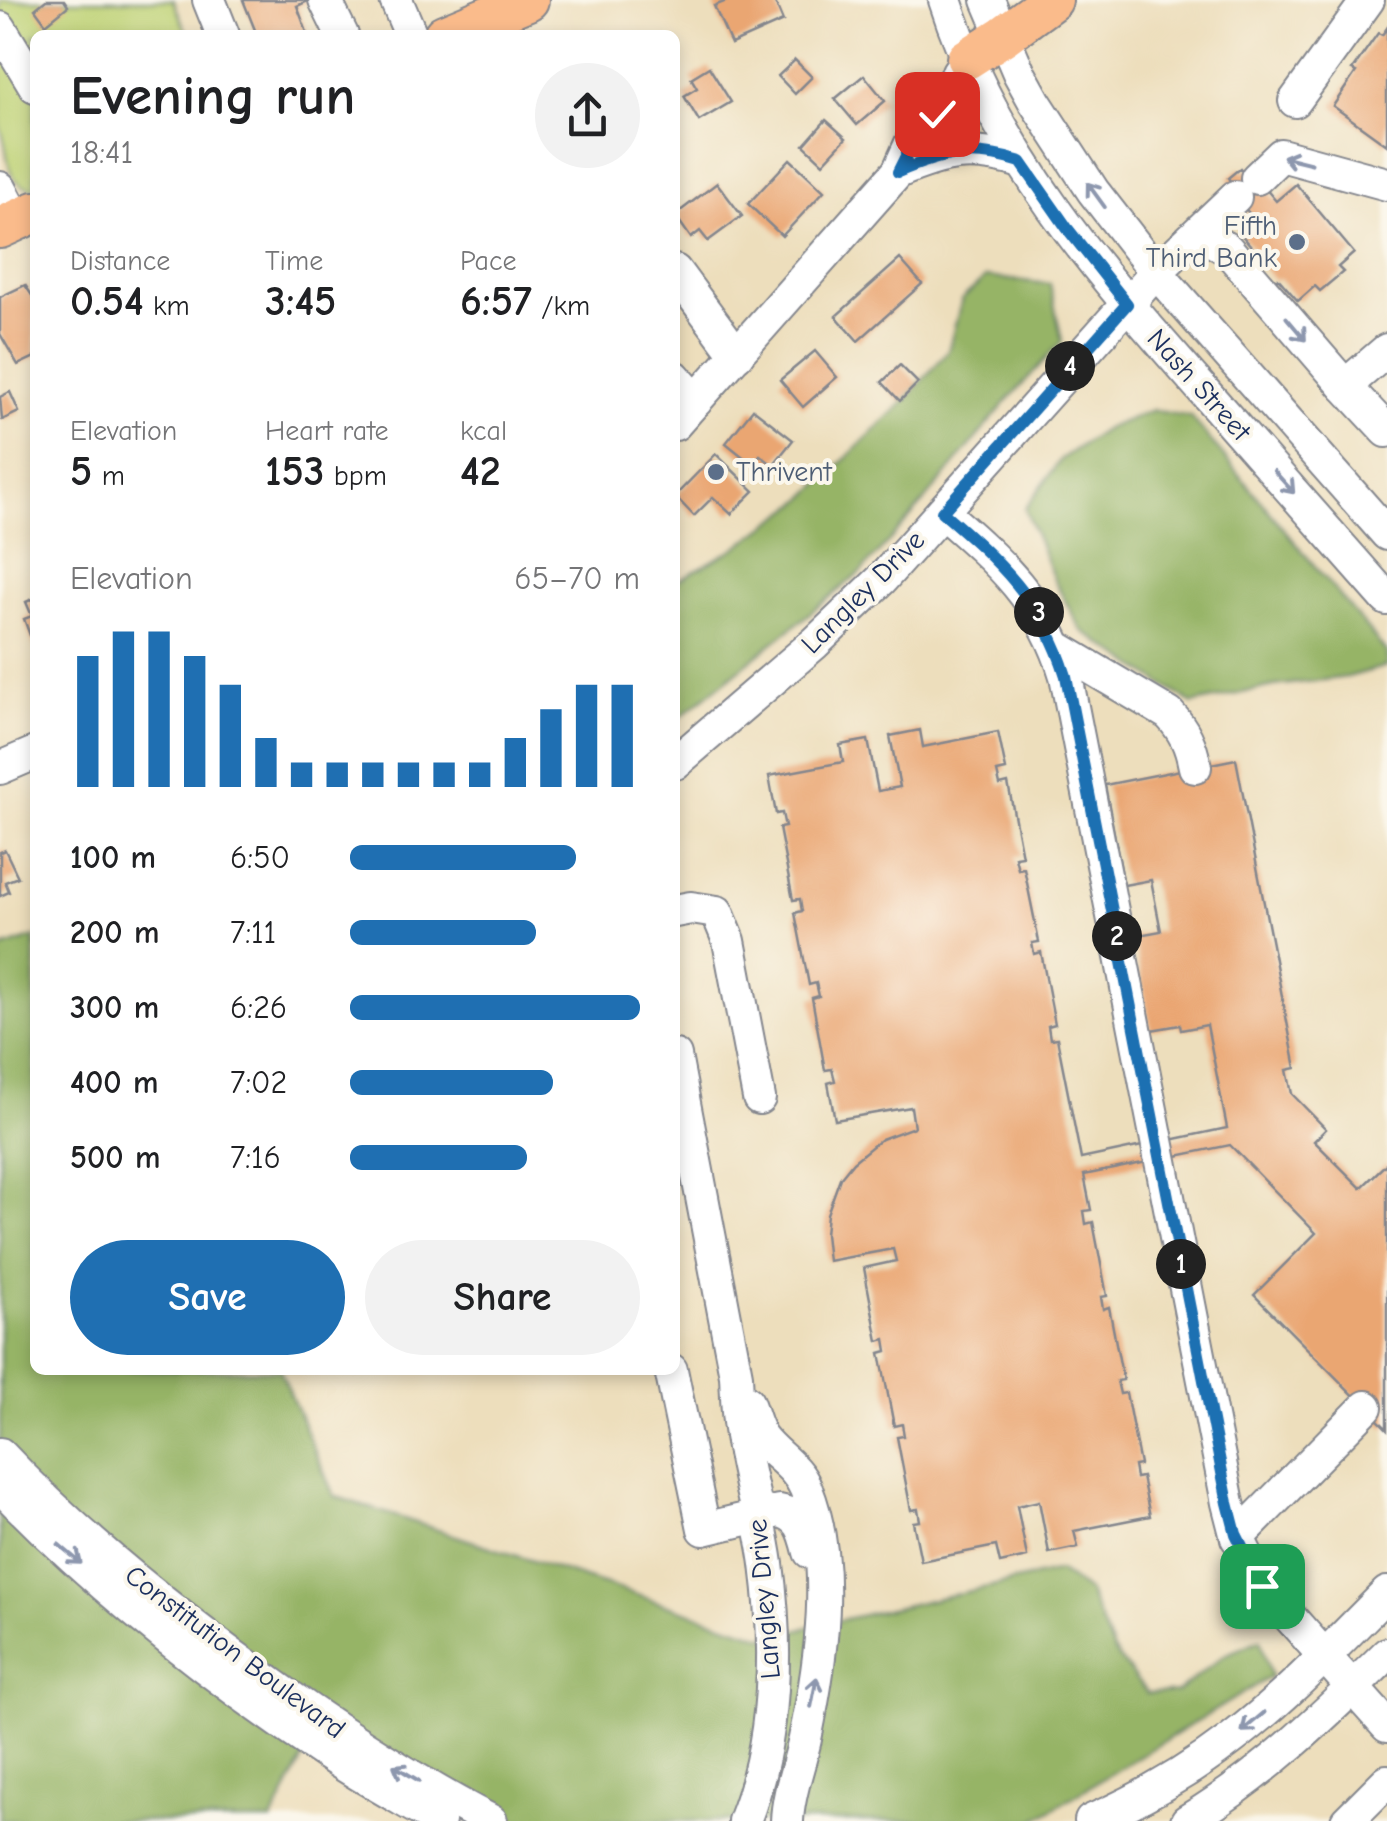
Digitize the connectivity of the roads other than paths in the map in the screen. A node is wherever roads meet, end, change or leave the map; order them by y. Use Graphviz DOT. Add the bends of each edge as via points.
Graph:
graph roads {
  1 [pos="209,0"];
  2 [pos="325,0"];
  3 [pos="396,0"];
  4 [pos="528,0"];
  5 [pos="945,0"];
  6 [pos="1052,0"];
  7 [pos="1368,0"];
  8 [pos="996,18"];
  9 [pos="495,26"];
  10 [pos="0,28"];
  11 [pos="221,30"];
  12 [pos="340,30"];
  13 [pos="409,30"];
  14 [pos="967,59"];
  15 [pos="18,70"];
  16 [pos="1295,101"];
  17 [pos="1021,162"];
  18 [pos="898,172"];
  19 [pos="1387,184"];
  20 [pos="1188,242"];
  21 [pos="1156,272"];
  22 [pos="680,277"];
  23 [pos="1127,304"];
  24 [pos="1387,350"];
  25 [pos="737,355"];
  26 [pos="1345,386"];
  27 [pos="682,400"];
  28 [pos="1387,431"];
  29 [pos="942,512"];
  30 [pos="1385,527"];
  31 [pos="1387,599"];
  32 [pos="1058,648"];
  33 [pos="30,755"];
  34 [pos="680,759"];
  35 [pos="1196,767"];
  36 [pos="0,768"];
  37 [pos="680,910"];
  38 [pos="680,1082"];
  39 [pos="759,1098"];
  40 [pos="672,1375"];
  41 [pos="736,1375"];
  42 [pos="1366,1407"];
  43 [pos="0,1454"];
  44 [pos="0,1486"];
  45 [pos="758,1517"];
  46 [pos="1238,1538"];
  47 [pos="1387,1593"];
  48 [pos="822,1607"];
  49 [pos="1324,1654"];
  50 [pos="1387,1654"];
  51 [pos="1352,1688"];
  52 [pos="1387,1726"];
  53 [pos="800,1762"];
  54 [pos="1387,1781"];
  55 [pos="439,1821"];
  56 [pos="491,1821"];
  57 [pos="744,1821"];
  58 [pos="787,1821"];
  59 [pos="811,1821"];
  60 [pos="1091,1821"];
  61 [pos="1187,1821"];
  62 [pos="1347,1821"];
  1 -- 11 [label="street"];
  2 -- 12 [label="street"];
  3 -- 13 [label="street"];
  4 -- 9 [label="main road"];
  5 -- 14 [label="street, Nash Street"];
  6 -- 8 [label="main road"];
  7 -- 16 [label="street"];
  8 -- 14 [label="main road"];
  21 -- 8 [label="street, Nash Street, one-way" via="1065,150"];
  10 -- 15 [label="street"];
  14 -- 17 [label="street, Nash Street"];
  14 -- 18 [label="street"];
  17 -- 18 [label="street" via="951,153"];
  17 -- 23 [label="street, Nash Street"];
  18 -- 25 [label="street"];
  19 -- 20 [label="street, Langley Drive, one-way" via="1281,155"];
  20 -- 21 [label="street, Langley Drive"];
  20 -- 26 [label="street, one-way" via="1209,238 1226,248"];
  21 -- 23 [label="street, Langley Drive"];
  21 -- 30 [label="street, Nash Street"];
  22 -- 25 [label="street"];
  23 -- 29 [label="street, Langley Drive"];
  23 -- 31 [label="street, Nash Street, one-way"];
  24 -- 26 [label="street"];
  25 -- 27 [label="street"];
  26 -- 28 [label="street"];
  29 -- 32 [label="street" via="1014,579"];
  29 -- 34 [label="street, Langley Drive" via="837,622"];
  32 -- 35 [label="street" via="1169,714 1192,746"];
  32 -- 46 [label="street"];
  33 -- 36 [label="street"];
  37 -- 39 [label="street" via="717,912 729,941"];
  38 -- 41 [label="street, Langley Drive"];
  40 -- 45 [label="street" via="704,1529"];
  41 -- 45 [label="street, Langley Drive"];
  41 -- 48 [label="street, Langley Drive" via="762,1438 805,1485 821,1553"];
  42 -- 46 [label="street"];
  56 -- 43 [label="street, Constitution Boulevard, one-way" via="344,1735 221,1647 94,1544"];
  44 -- 55 [label="street, Constitution Boulevard, one-way" via="54,1541 206,1667 329,1755"];
  45 -- 48 [label="street" via="788,1512 801,1524"];
  45 -- 57 [label="street, Langley Drive" via="773,1694"];
  46 -- 49 [label="street" via="1262,1586"];
  47 -- 49 [label="street"];
  53 -- 48 [label="street, Langley Drive, one-way" via="816,1687"];
  49 -- 51 [label="street"];
  49 -- 60 [label="street, one-way" via="1202,1760"];
  50 -- 51 [label="street"];
  51 -- 52 [label="street"];
  51 -- 61 [label="street" via="1275,1760"];
  53 -- 58 [label="street, Langley Drive"];
  53 -- 59 [label="street" via="799,1791"];
  54 -- 62 [label="street"];
}
